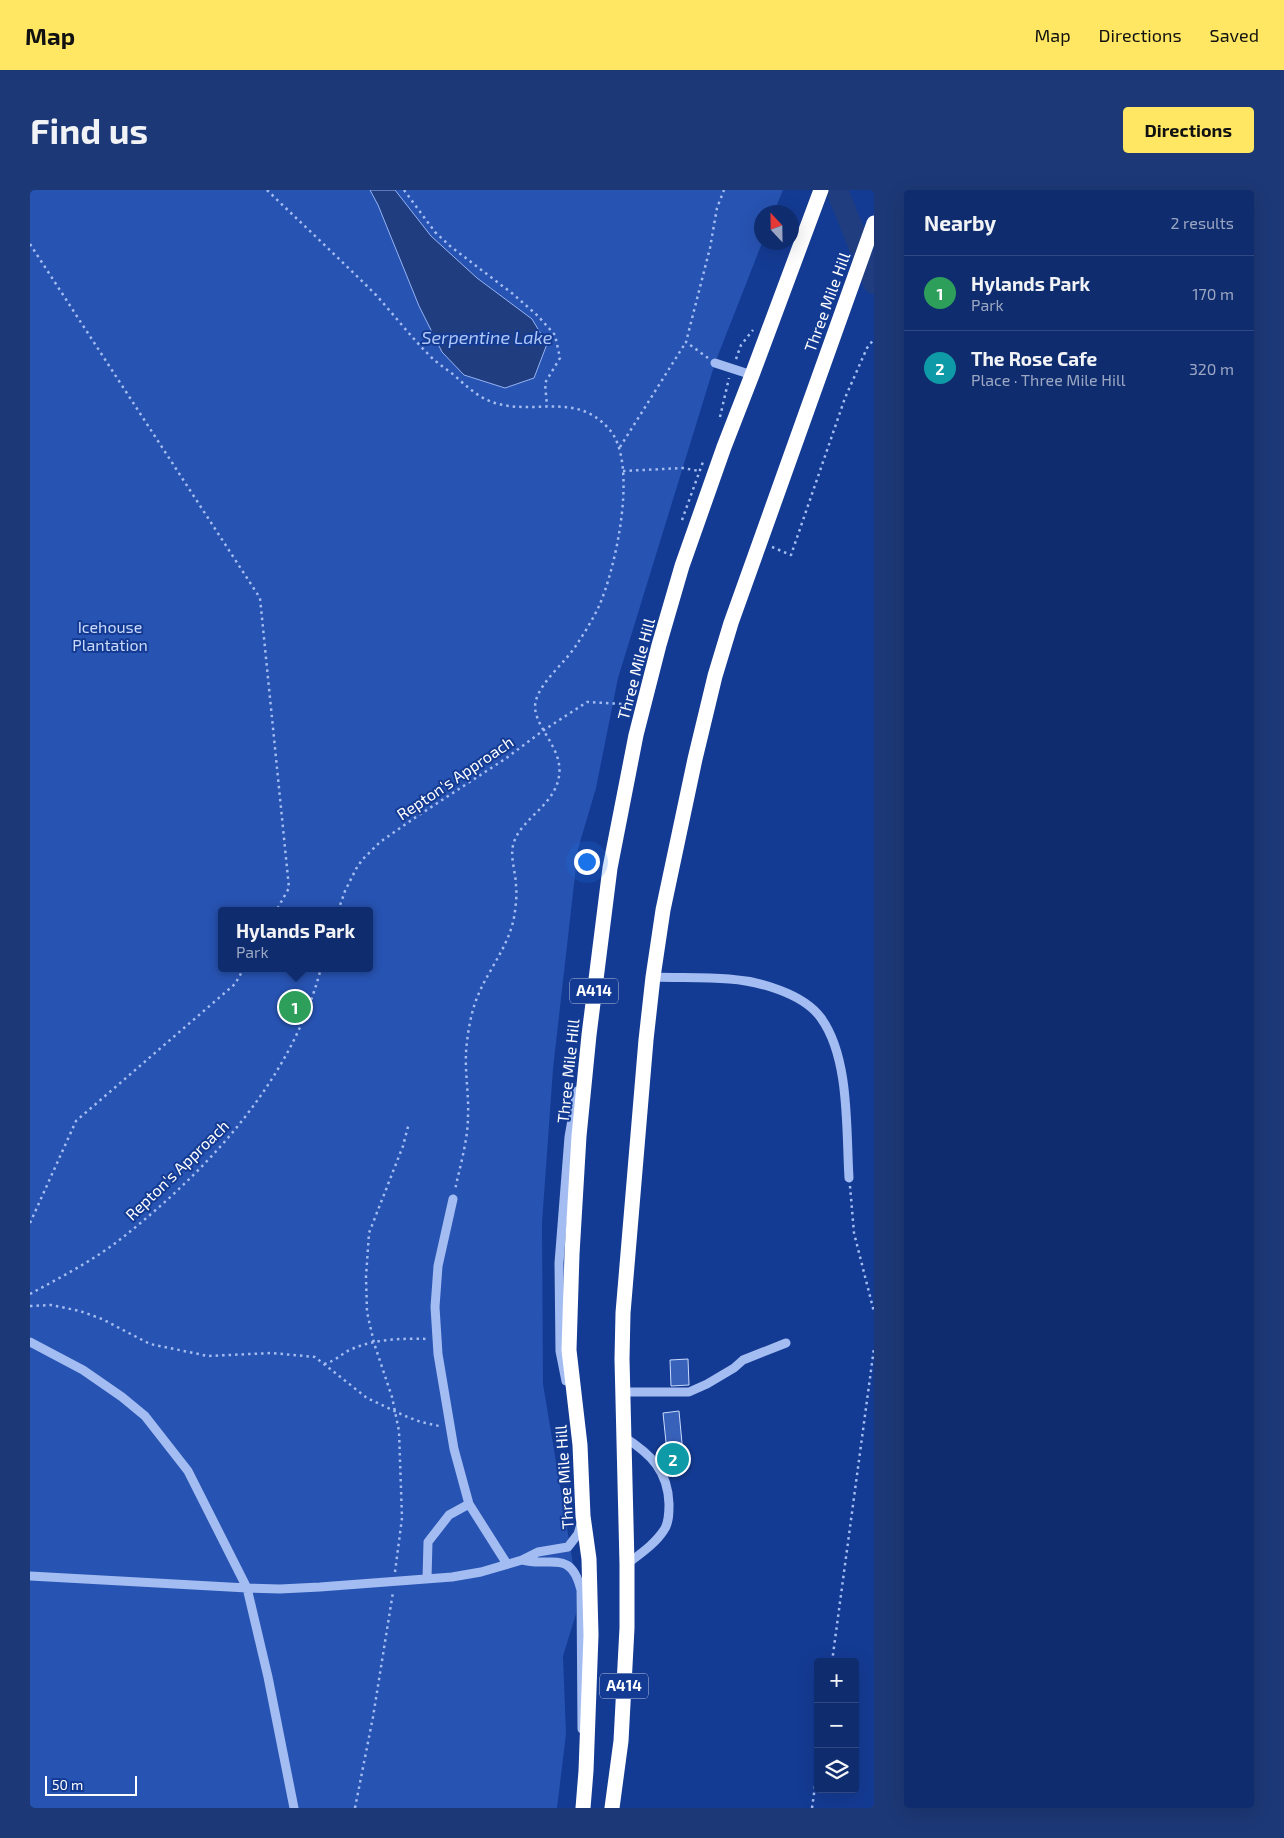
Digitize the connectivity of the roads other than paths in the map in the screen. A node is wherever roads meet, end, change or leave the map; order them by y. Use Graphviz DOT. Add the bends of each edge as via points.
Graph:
graph roads {
  1 [pos="821,190"];
  2 [pos="874,223"];
  3 [pos="715,363"];
  4 [pos="752,376"];
  5 [pos="653,977"];
  6 [pos="849,1178"];
  7 [pos="453,1199"];
  8 [pos="30,1342"];
  9 [pos="786,1343"];
  10 [pos="622,1392"];
  11 [pos="624,1437"];
  12 [pos="469,1504"];
  13 [pos="583,1516"];
  14 [pos="522,1560"];
  15 [pos="507,1564"];
  16 [pos="627,1564"];
  17 [pos="30,1576"];
  18 [pos="427,1579"];
  19 [pos="247,1588"];
  20 [pos="586,1771"];
  21 [pos="294,1808"];
  22 [pos="583,1808"];
  23 [pos="612,1808"];
  1 -- 4 [label="highway, Three Mile Hill / A414"];
  2 -- 5 [label="highway, Three Mile Hill / A414" via="715,676 663,910"];
  3 -- 4 [label="lane"];
  4 -- 13 [label="highway, Three Mile Hill / A414" via="682,566 659,645 636,735 610,868 589,1035 573,1220 569,1350 580,1444"];
  5 -- 6 [label="lane" via="754,982 774,988 810,1007 821,1018 832,1038 844,1087"];
  5 -- 10 [label="highway, Three Mile Hill / A414" via="625,1273"];
  7 -- 12 [label="lane" via="438,1266 435,1307 450,1428"];
  8 -- 19 [label="lane" via="84,1370 145,1416 188,1471"];
  9 -- 10 [label="lane" via="743,1360 689,1392"];
  10 -- 11 [label="highway, Three Mile Hill / A414"];
  11 -- 16 [label="highway, Three Mile Hill / A414"];
  11 -- 16 [label="lane" via="641,1448 660,1469 668,1491 669,1517 658,1538"];
  12 -- 15 [label="lane"];
  12 -- 18 [label="lane" via="449,1515 428,1542"];
  13 -- 14 [label="lane" via="578,1534 568,1547 538,1552"];
  13 -- 20 [label="highway, Three Mile Hill / A414" via="589,1559 591,1635"];
  14 -- 15 [label="lane"];
  14 -- 20 [label="lane" via="535,1564 561,1561 571,1568 579,1581 580,1718"];
  15 -- 18 [label="lane" via="481,1572"];
  16 -- 23 [label="highway, Three Mile Hill / A414" via="624,1698"];
  17 -- 19 [label="lane"];
  18 -- 19 [label="lane" via="320,1587"];
  19 -- 21 [label="lane"];
  20 -- 22 [label="highway, Three Mile Hill / A414"];
}
